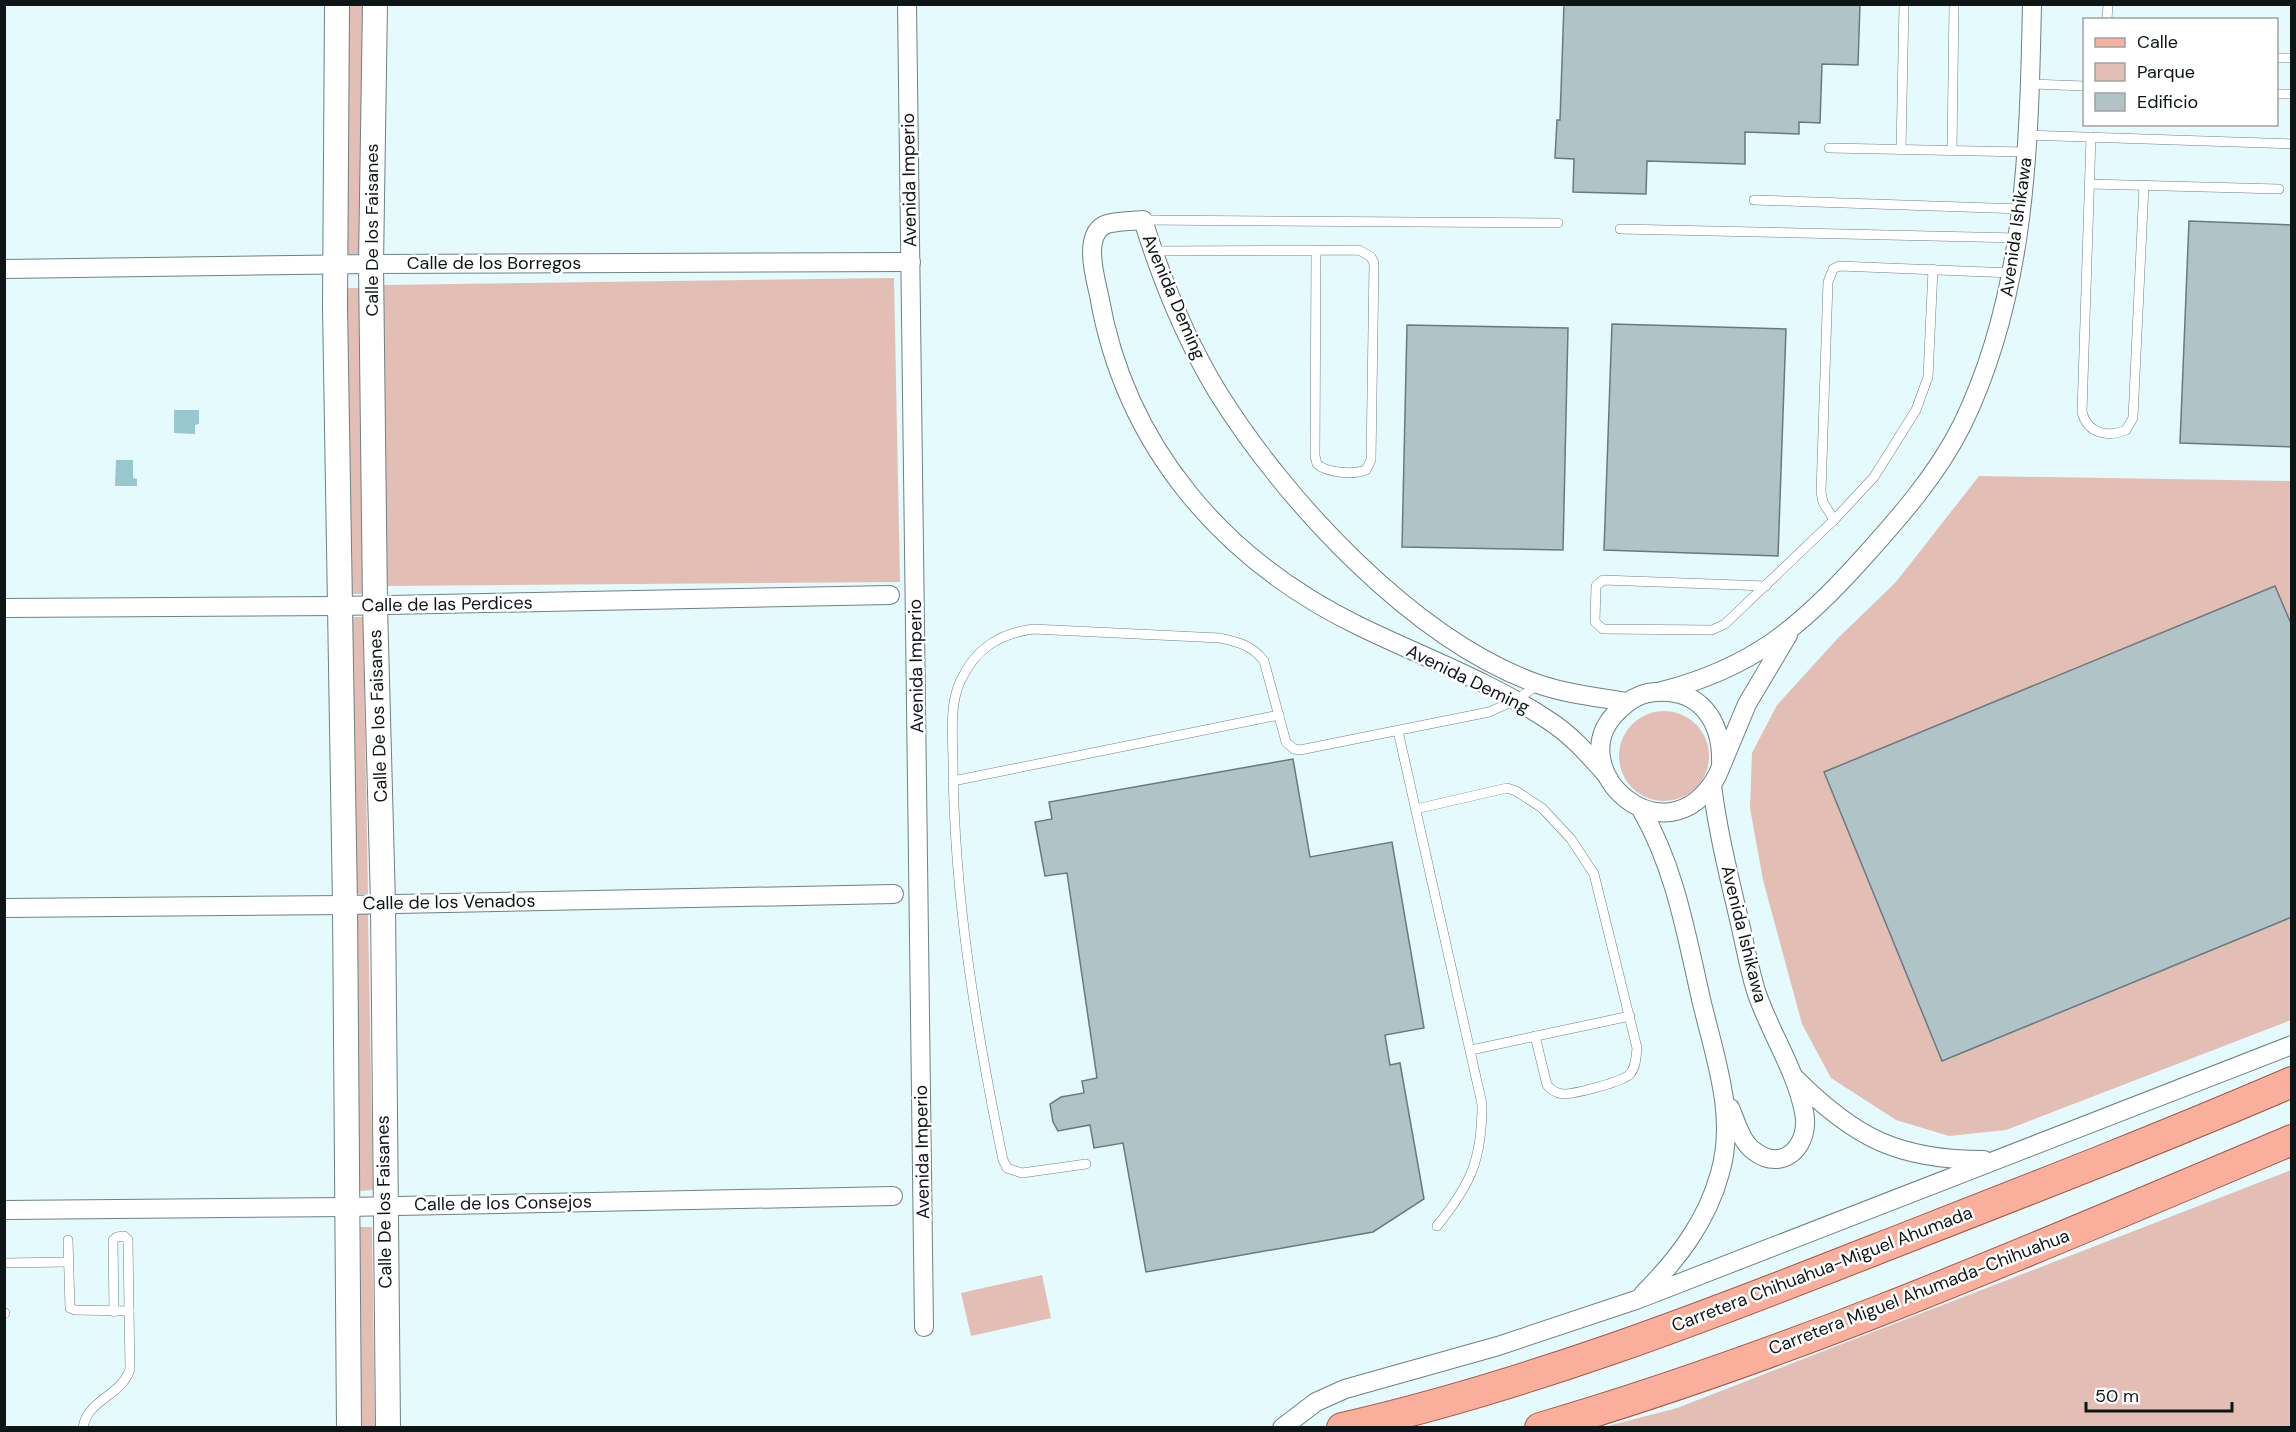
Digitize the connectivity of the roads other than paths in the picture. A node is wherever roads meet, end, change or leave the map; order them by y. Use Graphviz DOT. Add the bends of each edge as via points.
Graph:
graph roads {
  1 [pos="337,4"];
  2 [pos="375,4"];
  3 [pos="907,4"];
  4 [pos="1904,4"];
  5 [pos="1954,4"];
  6 [pos="2032,4"];
  7 [pos="2030,84"];
  8 [pos="2083,86"];
  9 [pos="2091,137"];
  10 [pos="2027,144"];
  11 [pos="2292,144"];
  12 [pos="1829,148"];
  13 [pos="1901,149"];
  14 [pos="1952,150"];
  15 [pos="2090,184"];
  16 [pos="2144,185"];
  17 [pos="2279,189"];
  18 [pos="1754,200"];
  19 [pos="2022,210"];
  20 [pos="1143,220"];
  21 [pos="1558,223"];
  22 [pos="1620,229"];
  23 [pos="2018,238"];
  24 [pos="1316,250"];
  25 [pos="1152,251"];
  26 [pos="911,262"];
  27 [pos="371,264"];
  28 [pos="335,265"];
  29 [pos="4,269"];
  30 [pos="1933,269"];
  31 [pos="2012,273"];
  32 [pos="1834,520"];
  33 [pos="1766,586"];
  34 [pos="890,595"];
  35 [pos="375,605"];
  36 [pos="339,606"];
  37 [pos="4,608"];
  38 [pos="1791,631"];
  39 [pos="1539,684"];
  40 [pos="1662,691"];
  41 [pos="1516,700"];
  42 [pos="1627,702"];
  43 [pos="1279,715"];
  44 [pos="1398,731"];
  45 [pos="1721,766"];
  46 [pos="1604,772"];
  47 [pos="953,780"];
  48 [pos="1712,785"];
  49 [pos="1416,809"];
  50 [pos="1641,809"];
  51 [pos="894,894"];
  52 [pos="383,904"];
  53 [pos="345,905"];
  54 [pos="4,908"];
  55 [pos="1630,1016"];
  56 [pos="1535,1036"];
  57 [pos="2292,1045"];
  58 [pos="1471,1050"];
  59 [pos="1794,1078"];
  60 [pos="2292,1082"];
  61 [pos="1724,1095"];
  62 [pos="2292,1140"];
  63 [pos="1993,1160"];
  64 [pos="1086,1164"];
  65 [pos="893,1196"];
  66 [pos="384,1206"];
  67 [pos="347,1207"];
  68 [pos="4,1210"];
  69 [pos="1437,1226"];
  70 [pos="68,1240"];
  71 [pos="67,1262"];
  72 [pos="4,1263"];
  73 [pos="1636,1300"];
  74 [pos="129,1311"];
  75 [pos="114,1312"];
  76 [pos="924,1327"];
  77 [pos="83,1428"];
  78 [pos="349,1428"];
  79 [pos="388,1428"];
  80 [pos="1282,1428"];
  81 [pos="1342,1428"];
  82 [pos="1540,1428"];
  1 -- 28 [label="street, Calle De los Faisanes"];
  2 -- 27 [label="street, Calle De los Faisanes"];
  3 -- 26 [label="street, Avenida Imperio"];
  4 -- 13 [label="lane"];
  5 -- 14 [label="lane"];
  6 -- 7 [label="street, Avenida Ishikawa"];
  7 -- 8 [label="lane"];
  7 -- 10 [label="street, Avenida Ishikawa"];
  9 -- 10 [label="lane"];
  9 -- 11 [label="lane"];
  9 -- 15 [label="lane"];
  10 -- 14 [label="lane"];
  10 -- 19 [label="street, Avenida Ishikawa"];
  12 -- 13 [label="lane"];
  13 -- 14 [label="lane"];
  15 -- 16 [label="lane"];
  15 -- 16 [label="lane" via="2082,412 2091,430 2118,433 2130,424 2134,408"];
  16 -- 17 [label="lane"];
  18 -- 19 [label="lane"];
  19 -- 23 [label="street, Avenida Ishikawa"];
  20 -- 21 [label="lane"];
  20 -- 25 [label="street, Avenida Deming"];
  20 -- 41 [label="street, Avenida Deming" via="1106,224 1097,231 1092,245 1100,304 1118,369 1149,438 1196,504 1259,565 1318,606"];
  22 -- 23 [label="lane"];
  23 -- 31 [label="street, Avenida Ishikawa"];
  24 -- 24 [label="lane" via="1317,464 1328,471 1361,472 1371,460 1374,263 1359,250"];
  24 -- 25 [label="lane"];
  25 -- 39 [label="street, Avenida Deming" via="1183,327 1216,390 1258,451 1315,520 1424,619 1497,666"];
  26 -- 27 [label="street, Calle de los Borregos"];
  26 -- 76 [label="street, Avenida Imperio"];
  27 -- 28 [label="street, Calle de los Borregos"];
  27 -- 35 [label="street, Calle De los Faisanes"];
  28 -- 29 [label="street, Calle de los Borregos"];
  28 -- 36 [label="street, Calle De los Faisanes"];
  30 -- 31 [label="lane"];
  30 -- 32 [label="lane" via="1928,377 1923,395 1874,477"];
  30 -- 32 [label="lane" via="1839,266 1829,275 1821,492"];
  31 -- 38 [label="street, Avenida Ishikawa" via="1985,372 1961,427 1935,470 1898,519"];
  32 -- 33 [label="lane"];
  33 -- 33 [label="lane" via="1725,624 1712,630 1603,629 1595,622 1596,586 1604,580"];
  34 -- 35 [label="street, Calle de las Perdices"];
  35 -- 36 [label="street, Calle de las Perdices"];
  35 -- 52 [label="street, Calle De los Faisanes"];
  36 -- 37 [label="street, Calle de las Perdices"];
  36 -- 53 [label="street, Calle De los Faisanes"];
  38 -- 40 [label="street, Avenida Ishikawa" via="1727,670"];
  38 -- 45 [label="street, Avenida Ishikawa" via="1747,704"];
  39 -- 41 [label="lane"];
  39 -- 42 [label="street, Avenida Deming"];
  40 -- 42 [label="street, Avenida Ishikawa"];
  40 -- 45 [label="street, Avenida Ishikawa" via="1683,695 1702,706 1715,723 1722,744"];
  41 -- 44 [label="lane" via="1489,712"];
  41 -- 46 [label="street, Avenida Deming" via="1564,733"];
  42 -- 46 [label="street" via="1604,733"];
  43 -- 44 [label="lane" via="1286,742 1294,749"];
  43 -- 47 [label="lane"];
  43 -- 47 [label="lane" via="1264,661 1257,651 1242,643 1220,638 1033,629 1009,633 989,644 972,661 958,684 953,712"];
  44 -- 49 [label="lane"];
  45 -- 48 [label="street, Avenida Ishikawa"];
  46 -- 50 [label="street" via="1624,799"];
  47 -- 64 [label="lane" via="967,958 980,1050 1003,1160 1007,1168 1022,1173"];
  48 -- 50 [label="street, Avenida Ishikawa" via="1681,810 1660,813"];
  48 -- 59 [label="street, Avenida Ishikawa" via="1718,829 1757,992 1773,1038"];
  49 -- 55 [label="lane" via="1507,788 1542,808 1571,839 1594,874"];
  49 -- 58 [label="lane"];
  50 -- 61 [label="street" via="1676,889"];
  51 -- 52 [label="street, Calle de los Venados"];
  52 -- 53 [label="street, Calle de los Venados"];
  52 -- 66 [label="street, Calle De los Faisanes"];
  53 -- 54 [label="street, Calle de los Venados"];
  53 -- 67 [label="street, Calle De los Faisanes"];
  55 -- 56 [label="lane"];
  55 -- 56 [label="lane" via="1637,1048 1631,1073 1623,1080 1563,1094 1547,1085"];
  56 -- 58 [label="lane"];
  57 -- 63 [label="street"];
  58 -- 69 [label="lane" via="1482,1104 1482,1138 1473,1172 1458,1200"];
  59 -- 61 [label="street" via="1806,1129 1794,1153 1780,1158 1754,1151"];
  59 -- 63 [label="street" via="1829,1112 1870,1138 1946,1160"];
  60 -- 81 [label="main road, Carretera Chihuahua-Miguel Ahumada" via="1718,1311 1554,1368"];
  61 -- 73 [label="street" via="1727,1132 1721,1172 1708,1208 1687,1245"];
  62 -- 82 [label="main road, Carretera Miguel Ahumada-Chihuahua" via="2023,1253 1773,1349"];
  63 -- 73 [label="street"];
  65 -- 66 [label="street, Calle de los Consejos"];
  66 -- 67 [label="street, Calle de los Consejos"];
  66 -- 79 [label="street, Calle De los Faisanes"];
  67 -- 68 [label="street, Calle de los Consejos"];
  67 -- 78 [label="street, Calle De los Faisanes"];
  70 -- 71 [label="lane"];
  71 -- 72 [label="lane"];
  71 -- 75 [label="lane" via="70,1308"];
  73 -- 80 [label="street" via="1498,1346 1345,1389 1316,1402"];
  74 -- 75 [label="lane"];
  74 -- 75 [label="lane" via="129,1240 124,1236 113,1240"];
  74 -- 77 [label="lane" via="127,1378 89,1410"];
}
